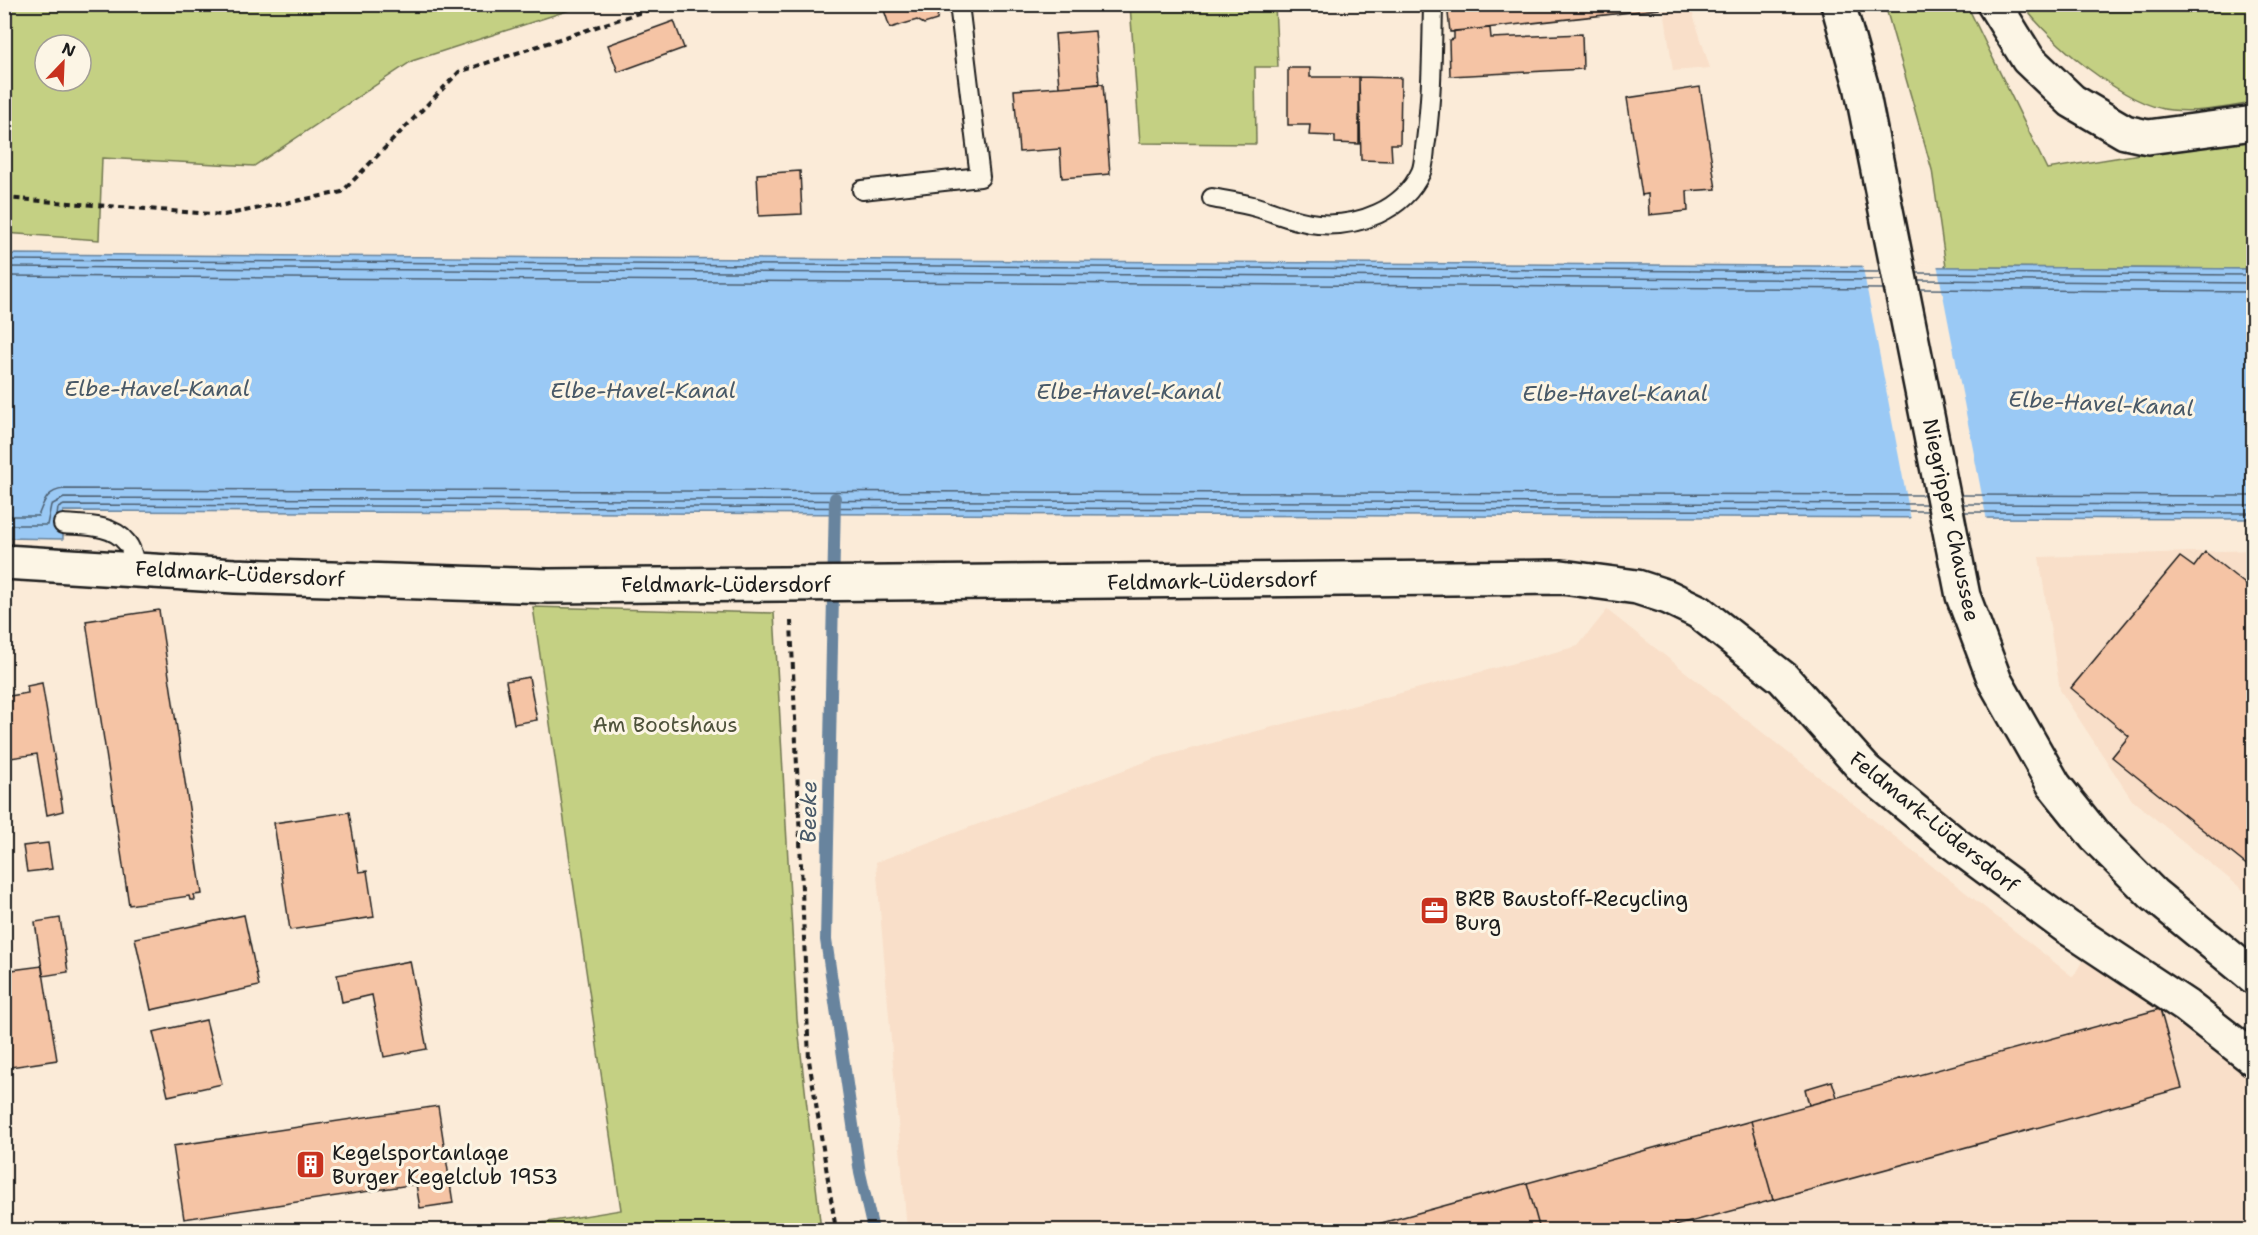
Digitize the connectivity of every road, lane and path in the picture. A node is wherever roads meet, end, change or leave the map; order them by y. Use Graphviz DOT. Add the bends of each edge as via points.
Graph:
graph roads {
  1 [pos="666,4"];
  2 [pos="959,4"];
  3 [pos="1433,4"];
  4 [pos="1838,4"];
  5 [pos="1994,4"];
  6 [pos="2253,123"];
  7 [pos="862,190"];
  8 [pos="4,198"];
  9 [pos="1212,198"];
  10 [pos="63,524"];
  11 [pos="4,562"];
  12 [pos="136,569"];
  13 [pos="800,584"];
  14 [pos="2253,976"];
  15 [pos="2253,1059"];
  16 [pos="836,1230"];
  1 -- 8 [label="path" via="459,72 342,192 224,215"];
  2 -- 7 [label="lane" via="980,177"];
  3 -- 9 [label="lane" via="1432,105 1421,171 1388,209 1354,223 1319,224"];
  4 -- 14 [label="street, Niegripper Chaussee" via="1861,86 1963,596 1995,681 2054,785 2095,836 2153,894"];
  5 -- 6 [label="street" via="2028,59 2072,101 2125,132 2148,137"];
  10 -- 12 [label="lane" via="113,532 127,543"];
  11 -- 12 [label="street, Feldmark-Lüdersdorf"];
  12 -- 13 [label="street, Feldmark-Lüdersdorf" via="548,586"];
  13 -- 15 [label="street, Feldmark-Lüdersdorf" via="1562,577 1605,581 1668,597 1699,612 1783,678 1865,770 1951,841 2067,927 2186,1006"];
  13 -- 16 [label="path" via="809,1060"];
}
